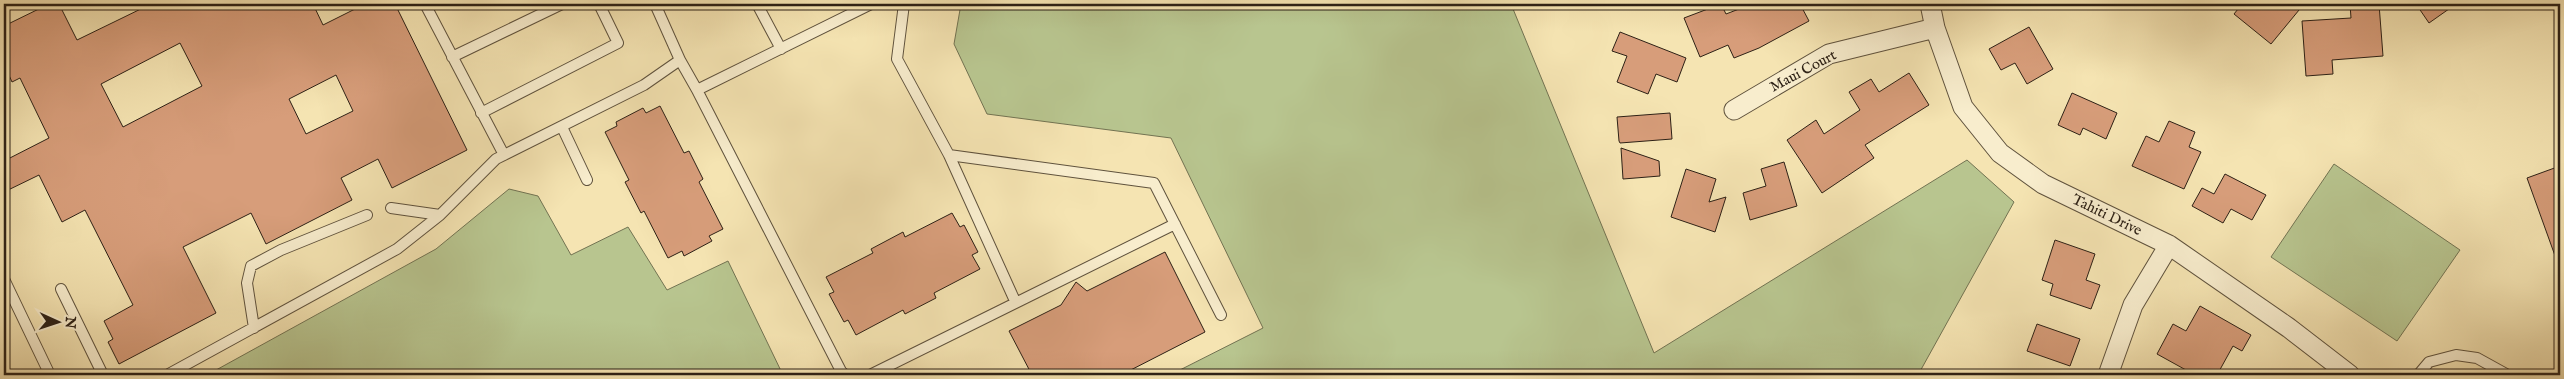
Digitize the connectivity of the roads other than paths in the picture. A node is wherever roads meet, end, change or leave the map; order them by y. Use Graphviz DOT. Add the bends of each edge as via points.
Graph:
graph roads {
  1 [pos="424,4"];
  2 [pos="562,4"];
  3 [pos="599,4"];
  4 [pos="655,4"];
  5 [pos="757,4"];
  6 [pos="871,4"];
  7 [pos="904,4"];
  8 [pos="1930,4"];
  9 [pos="1935,28"];
  10 [pos="781,49"];
  11 [pos="452,57"];
  12 [pos="680,60"];
  13 [pos="697,90"];
  14 [pos="1734,110"];
  15 [pos="481,113"];
  16 [pos="562,127"];
  17 [pos="504,155"];
  18 [pos="949,155"];
  19 [pos="587,180"];
  20 [pos="391,208"];
  21 [pos="367,215"];
  22 [pos="440,215"];
  23 [pos="1175,224"];
  24 [pos="2169,245"];
  25 [pos="4,279"];
  26 [pos="60,289"];
  27 [pos="1015,301"];
  28 [pos="1221,315"];
  29 [pos="254,328"];
  30 [pos="2506,374"];
  31 [pos="50,375"];
  32 [pos="103,375"];
  33 [pos="167,375"];
  34 [pos="845,375"];
  35 [pos="870,375"];
  36 [pos="2108,375"];
  37 [pos="2350,375"];
  38 [pos="2418,375"];
  1 -- 11 [label="lane"];
  2 -- 11 [label="lane"];
  3 -- 15 [label="lane" via="618,43"];
  4 -- 12 [label="lane"];
  5 -- 10 [label="lane"];
  6 -- 10 [label="lane"];
  7 -- 18 [label="lane" via="897,59"];
  8 -- 9 [label="street, Tahiti Drive"];
  9 -- 14 [label="street, Maui Court" via="1829,54"];
  9 -- 24 [label="street, Tahiti Drive" via="1963,107 2000,153 2043,184"];
  10 -- 13 [label="lane"];
  11 -- 15 [label="lane"];
  12 -- 13 [label="lane"];
  12 -- 16 [label="lane" via="644,85"];
  13 -- 34 [label="lane"];
  15 -- 17 [label="lane"];
  16 -- 17 [label="lane"];
  16 -- 19 [label="lane"];
  17 -- 22 [label="lane" via="496,159"];
  18 -- 23 [label="lane" via="1154,183"];
  18 -- 27 [label="lane"];
  20 -- 22 [label="lane"];
  21 -- 29 [label="lane" via="281,250 251,266 247,282"];
  22 -- 29 [label="lane" via="397,249"];
  23 -- 27 [label="lane"];
  23 -- 28 [label="lane"];
  24 -- 36 [label="street" via="2133,305"];
  24 -- 37 [label="street, Tahiti Drive" via="2289,328"];
  25 -- 31 [label="lane"];
  26 -- 32 [label="lane"];
  27 -- 35 [label="lane"];
  29 -- 33 [label="lane"];
  30 -- 38 [label="lane" via="2477,358 2456,355 2429,362"];
}
